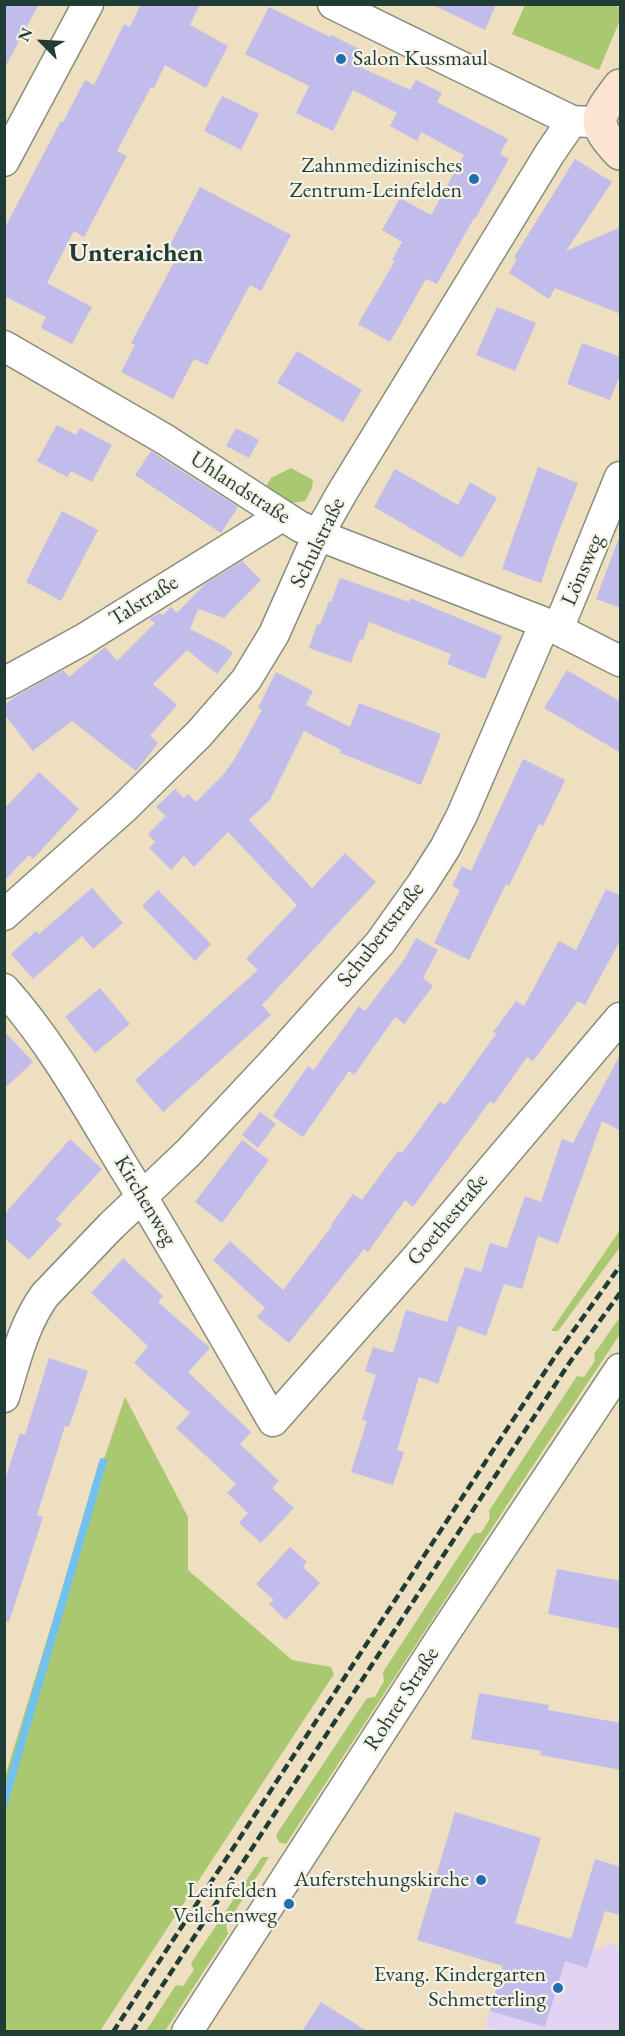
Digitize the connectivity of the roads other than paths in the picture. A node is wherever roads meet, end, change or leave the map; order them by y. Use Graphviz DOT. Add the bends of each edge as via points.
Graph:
graph roads {
  1 [pos="88,4"];
  2 [pos="333,4"];
  3 [pos="621,86"];
  4 [pos="585,122"];
  5 [pos="621,153"];
  6 [pos="4,161"];
  7 [pos="4,346"];
  8 [pos="621,477"];
  9 [pos="282,516"];
  10 [pos="318,535"];
  11 [pos="551,626"];
  12 [pos="621,661"];
  13 [pos="4,683"];
  14 [pos="4,915"];
  15 [pos="4,989"];
  16 [pos="621,1018"];
  17 [pos="142,1195"];
  18 [pos="621,1369"];
  19 [pos="4,1397"];
  20 [pos="273,1421"];
  21 [pos="187,2031"];
  1 -- 6 [label="street"];
  2 -- 4 [label="street"];
  3 -- 4 [label="main road" via="602,112"];
  4 -- 5 [label="main road" via="601,131"];
  4 -- 10 [label="street, Schulstraße" via="543,163"];
  7 -- 9 [label="street, Uhlandstraße" via="166,440"];
  8 -- 11 [label="street, Lönsweg"];
  9 -- 10 [label="street, Uhlandstraße"];
  9 -- 13 [label="street, Talstraße" via="84,639"];
  10 -- 11 [label="street, Uhlandstraße"];
  10 -- 14 [label="street, Schulstraße" via="274,634 228,703 124,808"];
  11 -- 12 [label="street, Uhlandstraße"];
  11 -- 17 [label="street, Schubertstraße" via="462,815 411,900 380,943 276,1059 189,1152"];
  15 -- 17 [label="street, Kirchenweg" via="52,1048"];
  16 -- 20 [label="street, Goethestraße"];
  17 -- 19 [label="street, Schubertstraße" via="35,1308"];
  17 -- 20 [label="street, Kirchenweg"];
  18 -- 21 [label="street, Rohrer Straße"];
}
